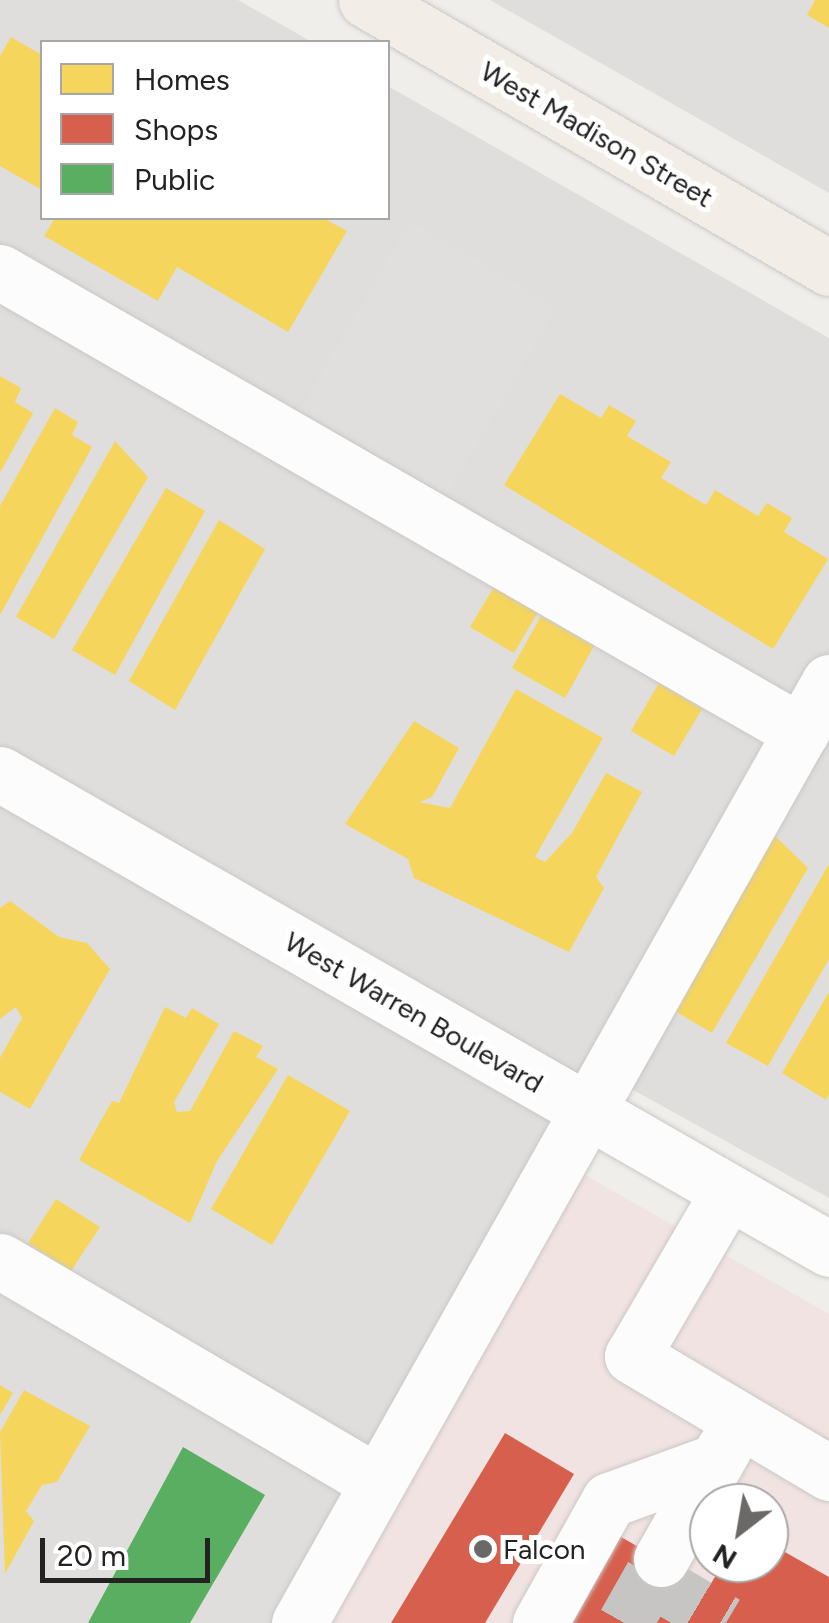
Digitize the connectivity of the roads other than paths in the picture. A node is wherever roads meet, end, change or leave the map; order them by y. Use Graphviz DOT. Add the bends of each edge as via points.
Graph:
graph roads {
  1 [pos="366,0"];
  2 [pos="829,268"];
  3 [pos="0,272"];
  4 [pos="818,712"];
  5 [pos="0,774"];
  6 [pos="587,1111"];
  7 [pos="728,1192"];
  8 [pos="829,1250"];
  9 [pos="0,1261"];
  10 [pos="728,1440"];
  11 [pos="829,1473"];
  12 [pos="378,1483"];
  13 [pos="661,1560"];
  14 [pos="299,1623"];
  15 [pos="540,1623"];
  1 -- 2 [label="main road, West Madison Street"];
  3 -- 4 [label="street"];
  4 -- 6 [label="street"];
  5 -- 6 [label="street, West Warren Boulevard"];
  6 -- 7 [label="street, West Warren Boulevard"];
  6 -- 12 [label="street"];
  7 -- 8 [label="street, West Warren Boulevard"];
  7 -- 10 [label="street" via="632,1356"];
  9 -- 12 [label="street"];
  10 -- 11 [label="street"];
  10 -- 13 [label="street"];
  10 -- 15 [label="street" via="609,1500"];
  12 -- 14 [label="street"];
}
